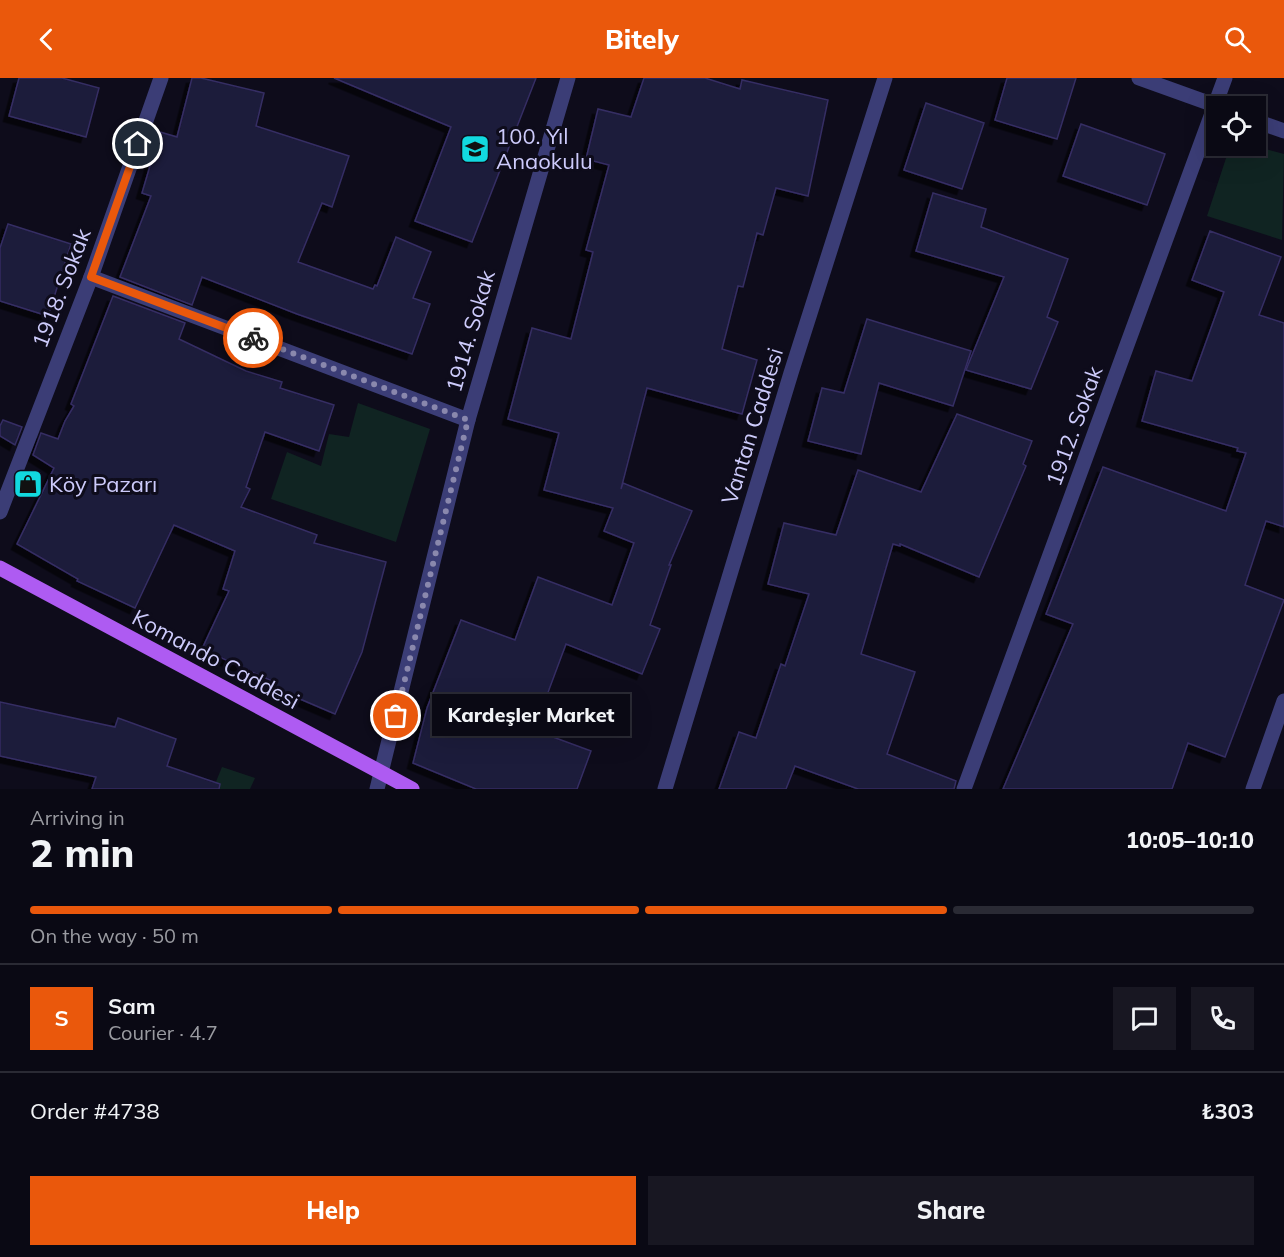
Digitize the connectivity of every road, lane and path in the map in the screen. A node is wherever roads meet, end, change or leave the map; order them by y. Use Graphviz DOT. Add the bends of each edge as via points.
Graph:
graph roads {
  1 [pos="161,78"];
  2 [pos="568,78"];
  3 [pos="885,78"];
  4 [pos="1139,78"];
  5 [pos="1225,78"];
  6 [pos="1219,96"];
  7 [pos="1206,102"];
  8 [pos="1266,125"];
  9 [pos="1284,132"];
  10 [pos="1206,133"];
  11 [pos="91,277"];
  12 [pos="468,420"];
  13 [pos="0,512"];
  14 [pos="0,568"];
  15 [pos="1284,701"];
  16 [pos="381,774"];
  17 [pos="376,789"];
  18 [pos="412,789"];
  19 [pos="665,789"];
  20 [pos="964,789"];
  21 [pos="1253,789"];
  1 -- 11 [label="street, 1918. Sokak"];
  2 -- 12 [label="street, 1914. Sokak"];
  3 -- 19 [label="street, Vantan Caddesi"];
  4 -- 7 [label="street"];
  5 -- 6 [label="street, 1912. Sokak"];
  8 -- 9 [label="street"];
  10 -- 20 [label="street, 1912. Sokak"];
  11 -- 12 [label="street"];
  11 -- 13 [label="street, 1918. Sokak"];
  12 -- 16 [label="street, 1914. Sokak"];
  14 -- 16 [label="main road, Komando Caddesi"];
  15 -- 21 [label="street"];
  16 -- 17 [label="street, 1914. Sokak"];
  16 -- 18 [label="main road, Komando Caddesi"];
}
